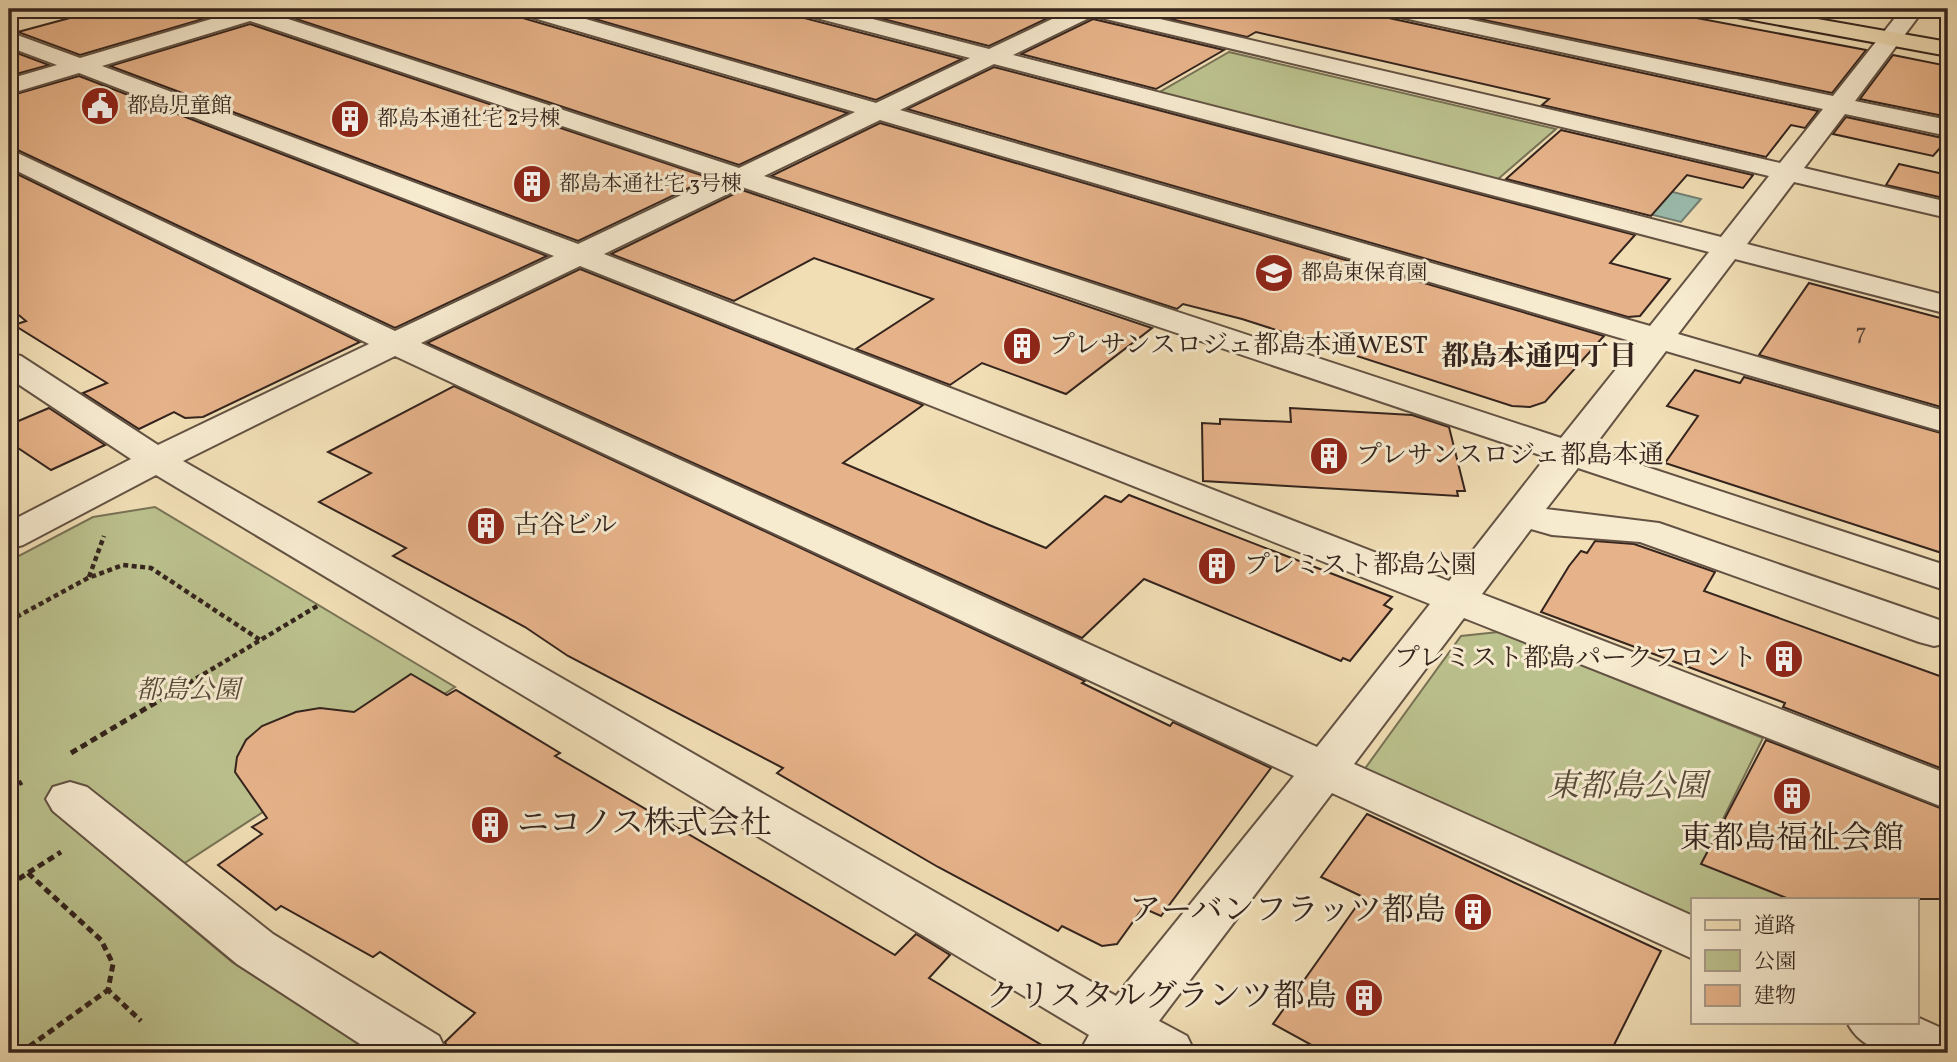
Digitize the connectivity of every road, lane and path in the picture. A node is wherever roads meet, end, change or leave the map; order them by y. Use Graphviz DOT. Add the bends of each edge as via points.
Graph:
graph roads {
  1 [pos="528,9"];
  2 [pos="809,9"];
  3 [pos="1090,9"];
  4 [pos="1390,9"];
  5 [pos="1726,9"];
  6 [pos="1787,9"];
  7 [pos="1913,9"];
  8 [pos="258,11"];
  9 [pos="1893,34"];
  10 [pos="1948,37"];
  11 [pos="9,39"];
  12 [pos="1948,49"];
  13 [pos="992,56"];
  14 [pos="76,67"];
  15 [pos="9,87"];
  16 [pos="1838,105"];
  17 [pos="877,111"];
  18 [pos="1948,128"];
  19 [pos="9,157"];
  20 [pos="1786,173"];
  21 [pos="740,177"];
  22 [pos="1846,186"];
  23 [pos="1948,210"];
  24 [pos="1948,234"];
  25 [pos="1728,248"];
  26 [pos="579,255"];
  27 [pos="1948,305"];
  28 [pos="1657,339"];
  29 [pos="395,344"];
  30 [pos="9,363"];
  31 [pos="1948,423"];
  32 [pos="1569,453"];
  33 [pos="156,461"];
  34 [pos="1698,495"];
  35 [pos="1521,513"];
  36 [pos="107,528"];
  37 [pos="9,537"];
  38 [pos="1669,539"];
  39 [pos="88,578"];
  40 [pos="1948,579"];
  41 [pos="1455,598"];
  42 [pos="326,601"];
  43 [pos="9,621"];
  44 [pos="1934,633"];
  45 [pos="260,640"];
  46 [pos="1325,769"];
  47 [pos="9,790"];
  48 [pos="65,791"];
  49 [pos="1948,792"];
  50 [pos="28,873"];
  51 [pos="9,885"];
  52 [pos="1691,938"];
  53 [pos="108,990"];
  54 [pos="141,1021"];
  55 [pos="1878,1024"];
  56 [pos="1132,1045"];
  57 [pos="20,1053"];
  58 [pos="419,1053"];
  59 [pos="1942,1053"];
  1 -- 17 [label="street"];
  2 -- 13 [label="street"];
  3 -- 13 [label="street"];
  3 -- 20 [label="street"];
  4 -- 16 [label="street"];
  5 -- 9 [label="main road"];
  6 -- 9 [label="main road"];
  7 -- 9 [label="street"];
  8 -- 14 [label="street"];
  8 -- 21 [label="street"];
  9 -- 10 [label="main road"];
  9 -- 12 [label="main road"];
  9 -- 16 [label="street"];
  11 -- 14 [label="street"];
  13 -- 17 [label="street"];
  13 -- 25 [label="street"];
  14 -- 15 [label="street"];
  14 -- 26 [label="street"];
  16 -- 18 [label="street"];
  16 -- 20 [label="street"];
  17 -- 21 [label="street"];
  17 -- 28 [label="street"];
  19 -- 29 [label="street"];
  20 -- 22 [label="street"];
  20 -- 25 [label="street"];
  21 -- 26 [label="street"];
  21 -- 32 [label="street"];
  22 -- 23 [label="street"];
  22 -- 24 [label="street"];
  25 -- 27 [label="street"];
  25 -- 28 [label="street"];
  26 -- 29 [label="street"];
  26 -- 41 [label="street"];
  28 -- 31 [label="street"];
  28 -- 32 [label="street"];
  29 -- 33 [label="street"];
  29 -- 46 [label="street"];
  30 -- 33 [label="street"];
  32 -- 34 [label="street"];
  32 -- 35 [label="street"];
  33 -- 37 [label="street"];
  33 -- 56 [label="street"];
  34 -- 38 [label="street"];
  34 -- 40 [label="street"];
  35 -- 38 [label="street" via="1552,524 1645,531"];
  35 -- 41 [label="street"];
  36 -- 39 [label="path"];
  38 -- 44 [label="street"];
  39 -- 43 [label="path"];
  39 -- 45 [label="path" via="123,565 151,568"];
  41 -- 46 [label="street"];
  41 -- 49 [label="street"];
  42 -- 45 [label="path"];
  45 -- 48 [label="path"];
  46 -- 52 [label="street"];
  46 -- 56 [label="street" via="1157,980"];
  47 -- 48 [label="path"];
  48 -- 50 [label="path"];
  48 -- 58 [label="street" via="255,948"];
  50 -- 51 [label="path"];
  50 -- 53 [label="path" via="107,948 113,964"];
  53 -- 54 [label="path"];
  53 -- 57 [label="path"];
  55 -- 59 [label="street"];
}
